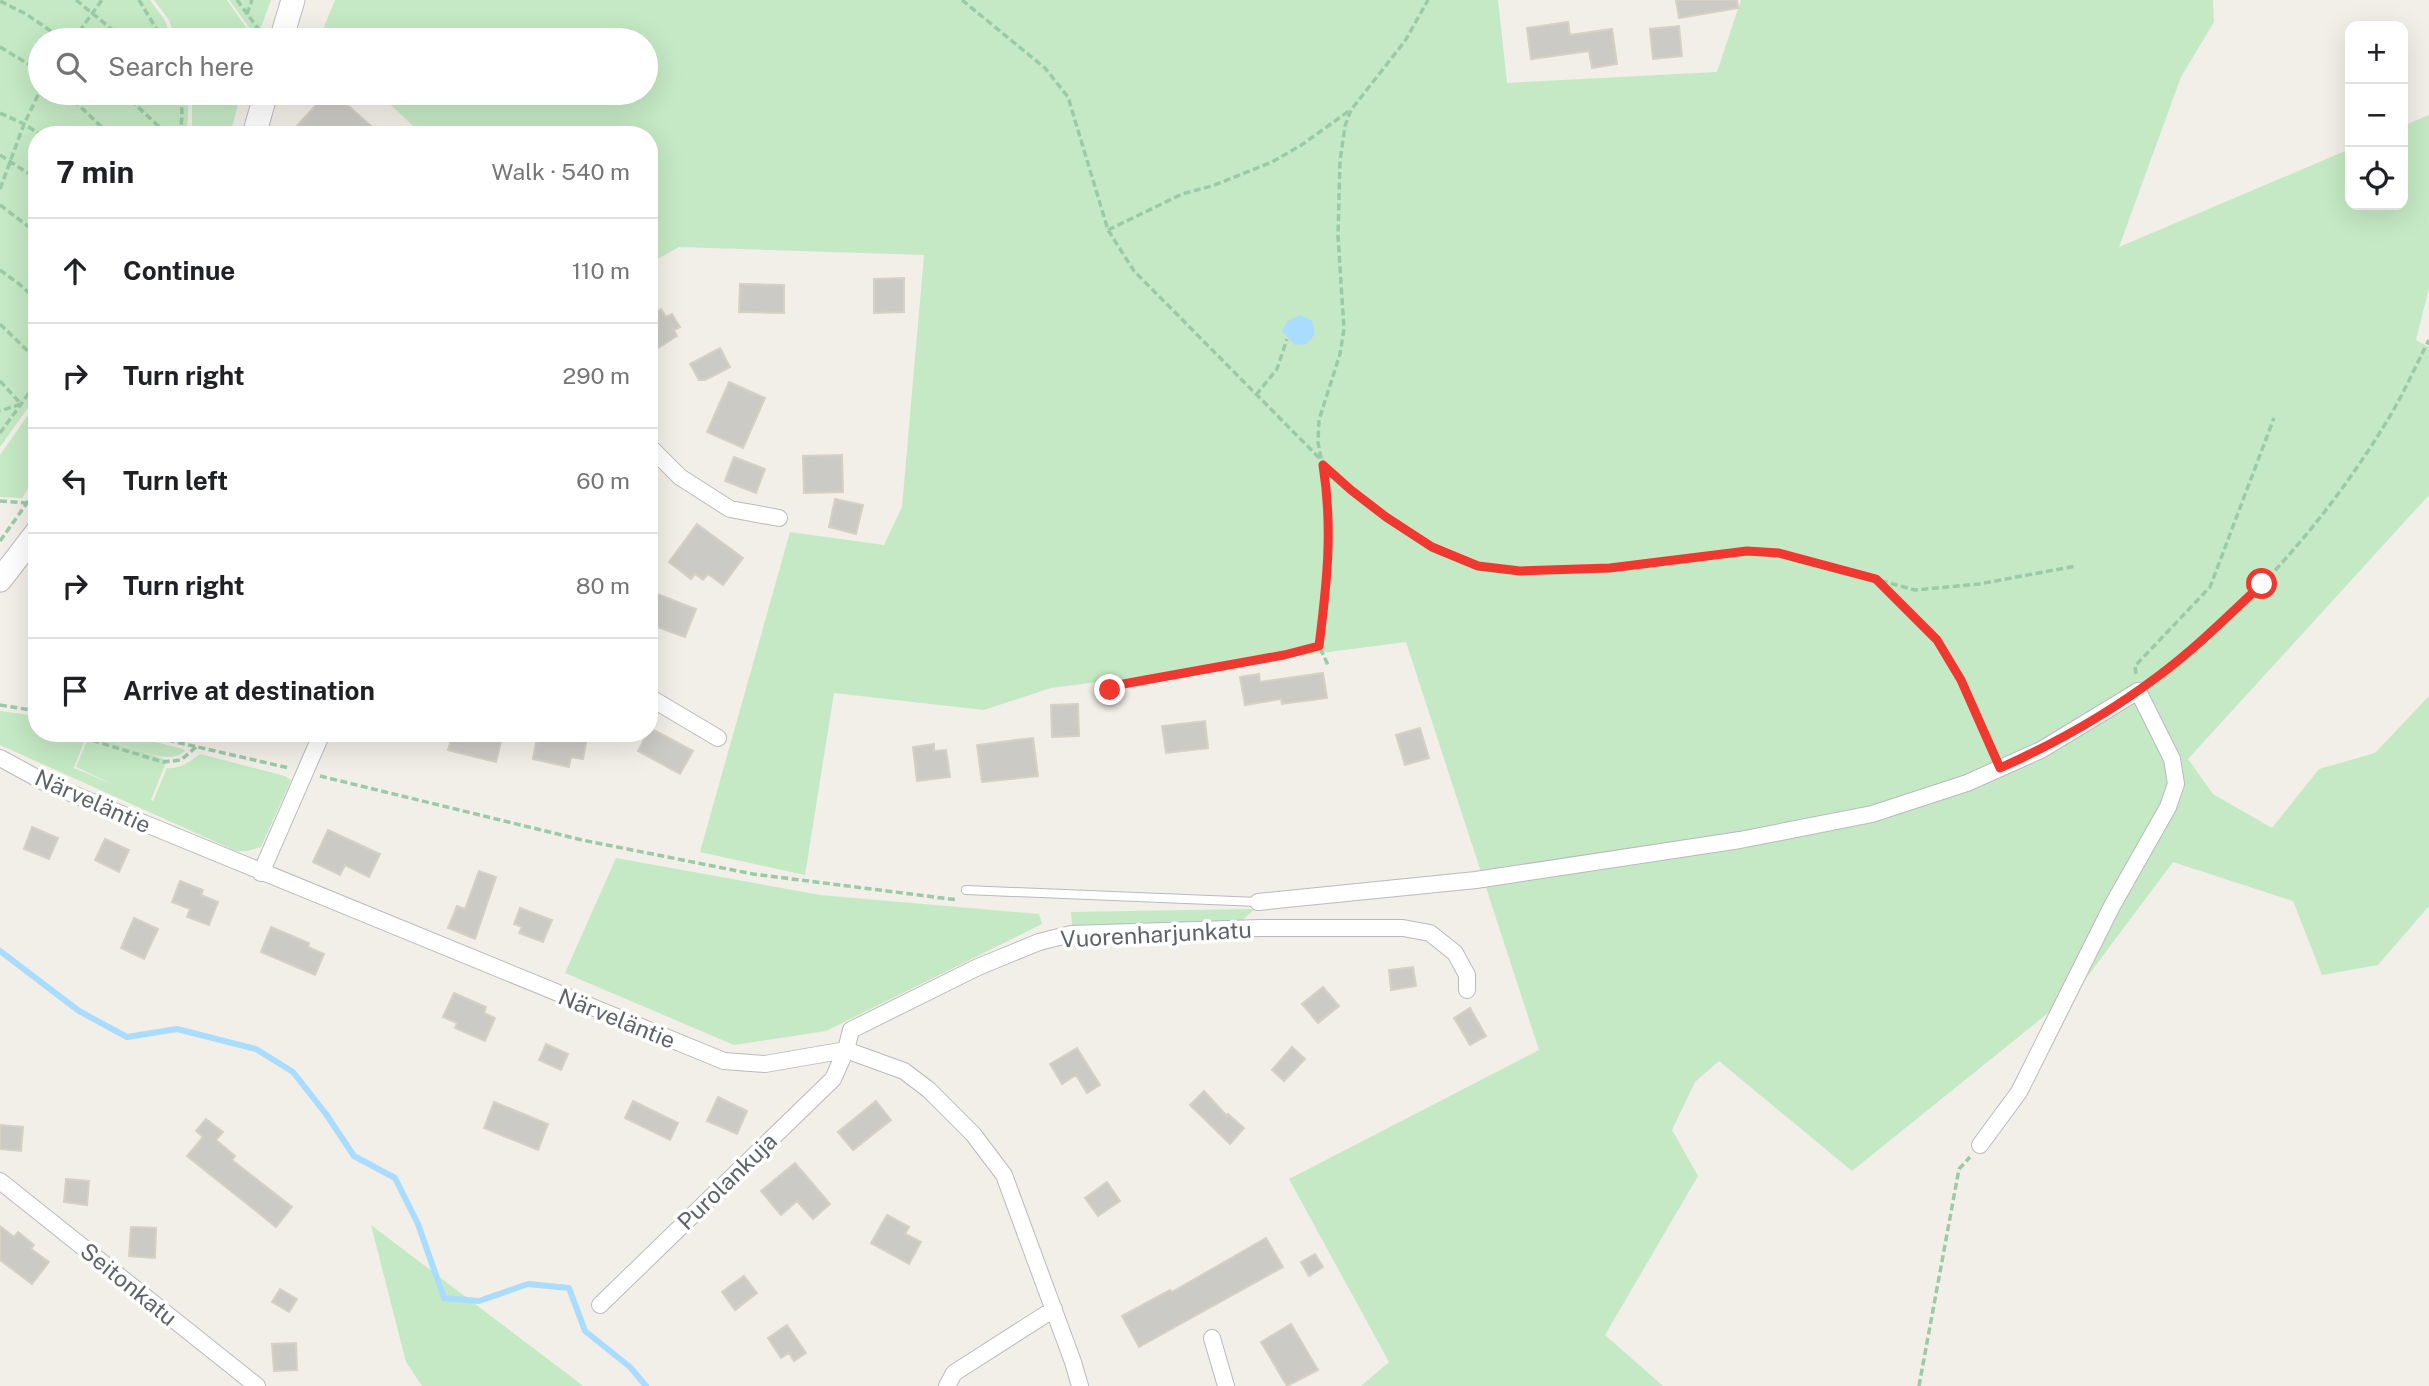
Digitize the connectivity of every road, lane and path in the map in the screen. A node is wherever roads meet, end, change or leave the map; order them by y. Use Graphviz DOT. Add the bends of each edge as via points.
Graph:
graph roads {
  1 [pos="76,0"];
  2 [pos="102,0"];
  3 [pos="139,0"];
  4 [pos="237,0"];
  5 [pos="253,0"];
  6 [pos="293,0"];
  7 [pos="962,0"];
  8 [pos="1428,0"];
  9 [pos="0,1"];
  10 [pos="93,12"];
  11 [pos="247,14"];
  12 [pos="46,28"];
  13 [pos="82,28"];
  14 [pos="111,28"];
  15 [pos="156,28"];
  16 [pos="262,28"];
  17 [pos="279,28"];
  18 [pos="0,47"];
  19 [pos="28,64"];
  20 [pos="33,105"];
  21 [pos="79,105"];
  22 [pos="135,105"];
  23 [pos="182,105"];
  24 [pos="263,105"];
  25 [pos="1351,110"];
  26 [pos="0,113"];
  27 [pos="24,124"];
  28 [pos="101,126"];
  29 [pos="158,126"];
  30 [pos="181,126"];
  31 [pos="257,126"];
  32 [pos="28,127"];
  33 [pos="0,155"];
  34 [pos="10,160"];
  35 [pos="28,173"];
  36 [pos="0,189"];
  37 [pos="0,205"];
  38 [pos="28,226"];
  39 [pos="1108,230"];
  40 [pos="0,271"];
  41 [pos="28,292"];
  42 [pos="0,324"];
  43 [pos="1287,339"];
  44 [pos="2429,340"];
  45 [pos="28,351"];
  46 [pos="0,381"];
  47 [pos="28,394"];
  48 [pos="1256,396"];
  49 [pos="21,404"];
  50 [pos="0,411"];
  51 [pos="2274,418"];
  52 [pos="0,433"];
  53 [pos="658,455"];
  54 [pos="1323,465"];
  55 [pos="0,501"];
  56 [pos="28,503"];
  57 [pos="779,517"];
  58 [pos="0,541"];
  59 [pos="28,544"];
  60 [pos="2076,566"];
  61 [pos="1876,579"];
  62 [pos="0,580"];
  63 [pos="1319,646"];
  64 [pos="1329,667"];
  65 [pos="2137,691"];
  66 [pos="1098,698"];
  67 [pos="658,702"];
  68 [pos="0,705"];
  69 [pos="28,710"];
  70 [pos="718,738"];
  71 [pos="97,742"];
  72 [pos="175,742"];
  73 [pos="318,742"];
  74 [pos="196,747"];
  75 [pos="0,758"];
  76 [pos="2000,768"];
  77 [pos="306,772"];
  78 [pos="261,873"];
  79 [pos="966,890"];
  80 [pos="965,900"];
  81 [pos="1258,901"];
  82 [pos="1467,990"];
  83 [pos="846,1050"];
  84 [pos="1980,1145"];
  85 [pos="0,1181"];
  86 [pos="600,1305"];
  87 [pos="1054,1308"];
  88 [pos="1212,1338"];
  89 [pos="257,1386"];
  90 [pos="947,1386"];
  91 [pos="1080,1386"];
  92 [pos="1226,1386"];
  93 [pos="1919,1386"];
  1 -- 10 [label="path"];
  2 -- 10 [label="path"];
  3 -- 15 [label="path"];
  4 -- 11 [label="path"];
  5 -- 11 [label="path"];
  6 -- 17 [label="street"];
  7 -- 39 [label="path" via="1045,68 1068,97"];
  8 -- 25 [label="path" via="1405,41"];
  9 -- 12 [label="path"];
  10 -- 13 [label="path"];
  10 -- 14 [label="path"];
  11 -- 16 [label="path"];
  18 -- 19 [label="path"];
  20 -- 27 [label="path"];
  21 -- 28 [label="path"];
  22 -- 29 [label="path"];
  23 -- 30 [label="path"];
  24 -- 31 [label="street"];
  25 -- 39 [label="path" via="1272,162 1182,194"];
  25 -- 54 [label="path" via="1340,160 1344,329 1319,420"];
  26 -- 27 [label="path"];
  27 -- 32 [label="path"];
  27 -- 34 [label="path"];
  33 -- 34 [label="path"];
  34 -- 35 [label="path"];
  34 -- 36 [label="path"];
  37 -- 38 [label="path"];
  39 -- 48 [label="path" via="1134,271"];
  40 -- 41 [label="path"];
  42 -- 45 [label="path"];
  43 -- 48 [label="path" via="1277,369"];
  44 -- 65 [label="path" via="2387,421 2326,510 2262,584 2206,637"];
  46 -- 49 [label="path"];
  47 -- 49 [label="path"];
  48 -- 54 [label="path"];
  49 -- 50 [label="path"];
  49 -- 52 [label="path"];
  51 -- 65 [label="path" via="2210,587 2135,666"];
  53 -- 57 [label="street" via="680,477 730,509"];
  54 -- 61 [label="path" via="1386,517 1432,547 1478,566 1520,571 1610,568 1747,551 1779,553"];
  54 -- 63 [label="path" via="1329,535"];
  55 -- 56 [label="path"];
  56 -- 58 [label="path"];
  59 -- 62 [label="street"];
  60 -- 61 [label="path" via="1979,584 1915,590"];
  61 -- 76 [label="path" via="1937,640 1961,680"];
  63 -- 64 [label="path"];
  63 -- 66 [label="path" via="1123,684"];
  65 -- 76 [label="street" via="2040,750"];
  65 -- 84 [label="street" via="2172,759 2176,784 2019,1092"];
  67 -- 70 [label="street"];
  68 -- 69 [label="path"];
  71 -- 74 [label="path" via="163,762 181,760"];
  72 -- 74 [label="path"];
  73 -- 77 [label="street"];
  74 -- 77 [label="path"];
  75 -- 78 [label="street, Närveläntie" via="46,783"];
  76 -- 81 [label="street" via="1872,814 1740,840 1476,880"];
  77 -- 78 [label="street"];
  77 -- 80 [label="path" via="582,840 753,874"];
  78 -- 83 [label="street, Närveläntie" via="724,1061 765,1063"];
  79 -- 81 [label="lane"];
  82 -- 83 [label="street, Vuorenharjunkatu" via="1467,975 1455,953 1430,933 1403,928 1071,934 978,967 851,1030"];
  83 -- 86 [label="street, Purolankuja" via="833,1079"];
  83 -- 87 [label="street, Närveläntie" via="904,1072 973,1134 1004,1175"];
  84 -- 93 [label="path" via="1959,1170"];
  85 -- 89 [label="street, Seitonkatu"];
  87 -- 90 [label="street" via="954,1373"];
  87 -- 91 [label="street, Närveläntie"];
  88 -- 92 [label="street"];
}
